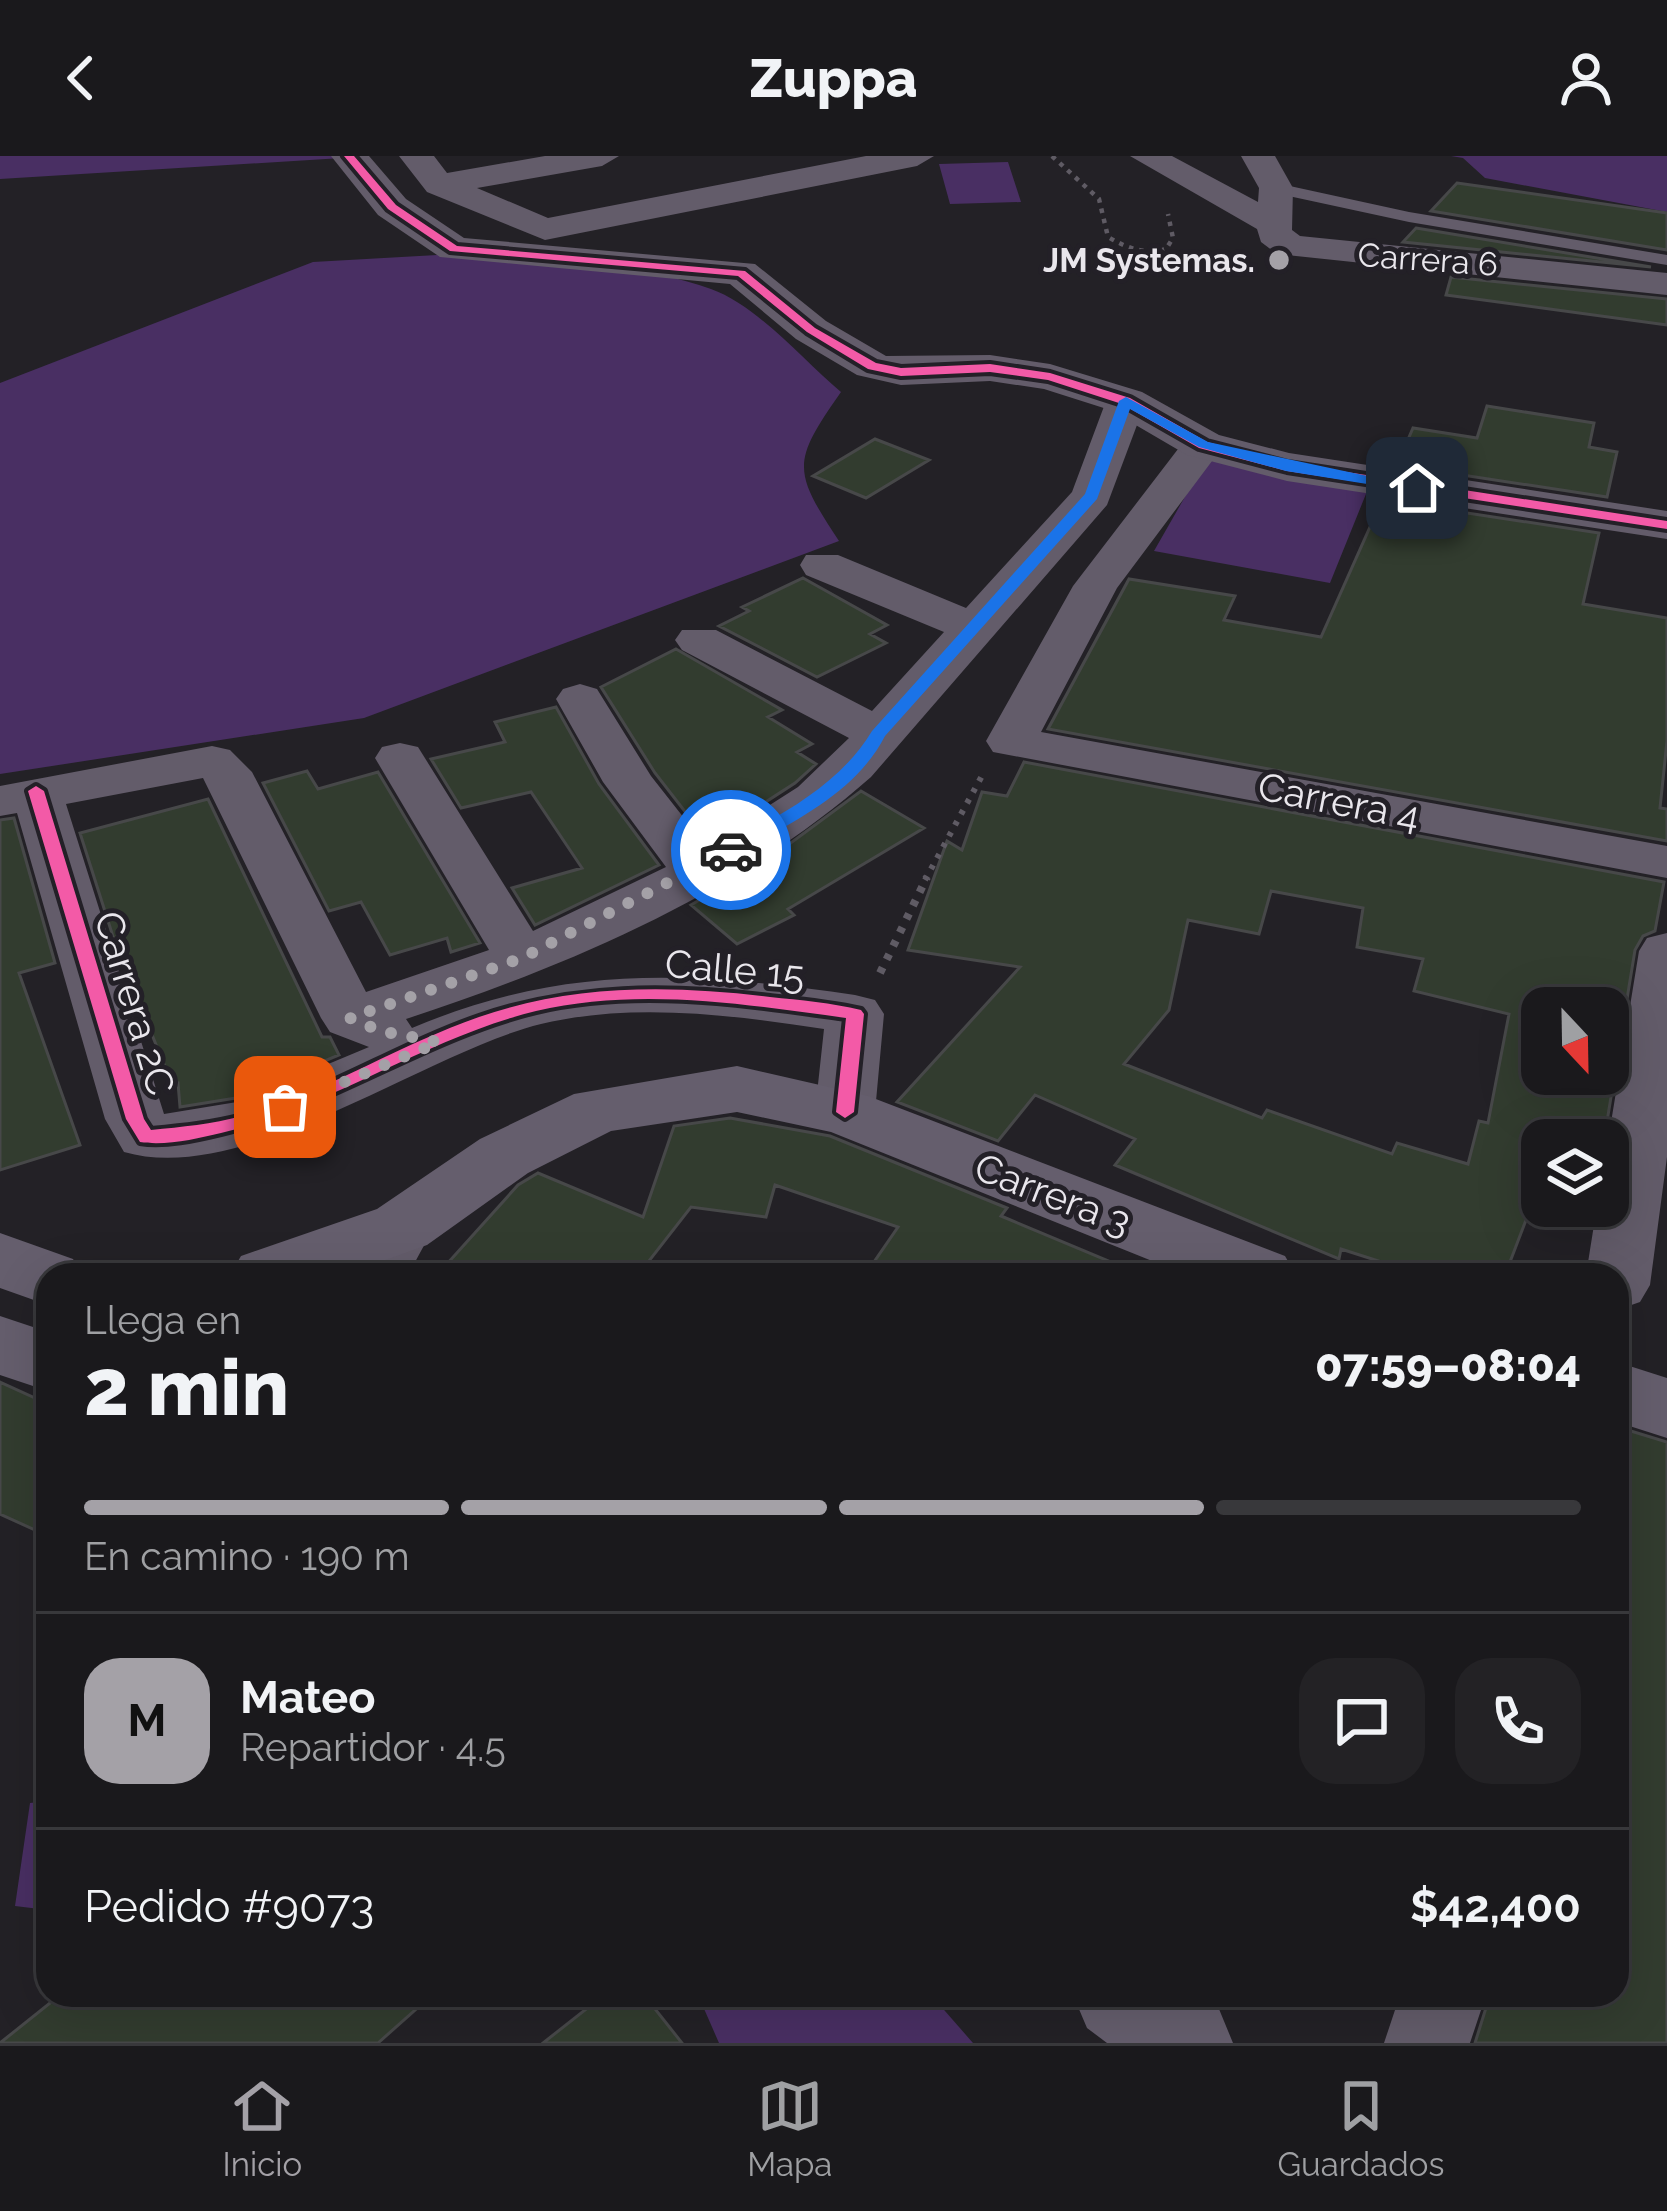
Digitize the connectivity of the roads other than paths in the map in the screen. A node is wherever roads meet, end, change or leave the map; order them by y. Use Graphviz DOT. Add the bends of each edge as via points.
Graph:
graph roads {
  1 [pos="349,156"];
  2 [pos="416,156"];
  3 [pos="602,156"];
  4 [pos="917,156"];
  5 [pos="1148,156"];
  6 [pos="439,185"];
  7 [pos="1269,189"];
  8 [pos="1667,260"];
  9 [pos="1667,284"];
  10 [pos="1126,401"];
  11 [pos="1203,445"];
  12 [pos="1667,526"];
  13 [pos="822,565"];
  14 [pos="974,628"];
  15 [pos="700,640"];
  16 [pos="580,699"];
  17 [pos="878,734"];
  18 [pos="400,758"];
  19 [pos="18,796"];
  20 [pos="1667,862"];
  21 [pos="696,870"];
  22 [pos="1667,951"];
  23 [pos="522,958"];
  24 [pos="350,1018"];
  25 [pos="439,1042"];
  26 [pos="845,1112"];
  27 [pos="246,1124"];
  28 [pos="389,1251"];
  29 [pos="0,1260"];
  30 [pos="328,1263"];
  31 [pos="1229,1263"];
  32 [pos="1620,1263"];
  33 [pos="36,1274"];
  34 [pos="0,1345"];
  35 [pos="36,1358"];
  36 [pos="1629,1396"];
  37 [pos="1667,1408"];
  38 [pos="1136,2007"];
  39 [pos="1439,2007"];
  40 [pos="1185,2043"];
  41 [pos="1427,2043"];
  1 -- 10 [label="street" via="392,206 454,249 741,273 872,366 990,368"];
  2 -- 6 [label="street"];
  3 -- 6 [label="street"];
  4 -- 6 [label="street" via="562,228 528,226"];
  5 -- 7 [label="street, Carrera 6"];
  7 -- 8 [label="lane"];
  7 -- 9 [label="street, Carrera 6" via="1274,234 1290,246"];
  10 -- 11 [label="street"];
  10 -- 14 [label="street" via="1092,496"];
  11 -- 12 [label="street" via="1309,470"];
  11 -- 20 [label="street, Carrera 4" via="1096,586 1011,741"];
  13 -- 14 [label="street"];
  14 -- 17 [label="street"];
  15 -- 17 [label="street"];
  16 -- 21 [label="street" via="629,782"];
  17 -- 21 [label="street" via="865,759 814,802"];
  18 -- 23 [label="street"];
  19 -- 24 [label="street" via="212,761 227,772"];
  19 -- 27 [label="street, Carrera 2C" via="146,1137"];
  21 -- 23 [label="street"];
  22 -- 32 [label="street"];
  23 -- 24 [label="street"];
  24 -- 25 [label="street"];
  25 -- 26 [label="street, Calle 15" via="535,1006 624,996 698,992 855,1014"];
  25 -- 27 [label="street, Calle 15"];
  26 -- 28 [label="main road" via="737,1089 597,1110 504,1156"];
  26 -- 31 [label="main road, Carrera 3"];
  28 -- 30 [label="main road"];
  29 -- 33 [label="main road"];
  34 -- 35 [label="main road"];
  36 -- 37 [label="main road"];
  38 -- 40 [label="main road"];
  39 -- 41 [label="street"];
}
